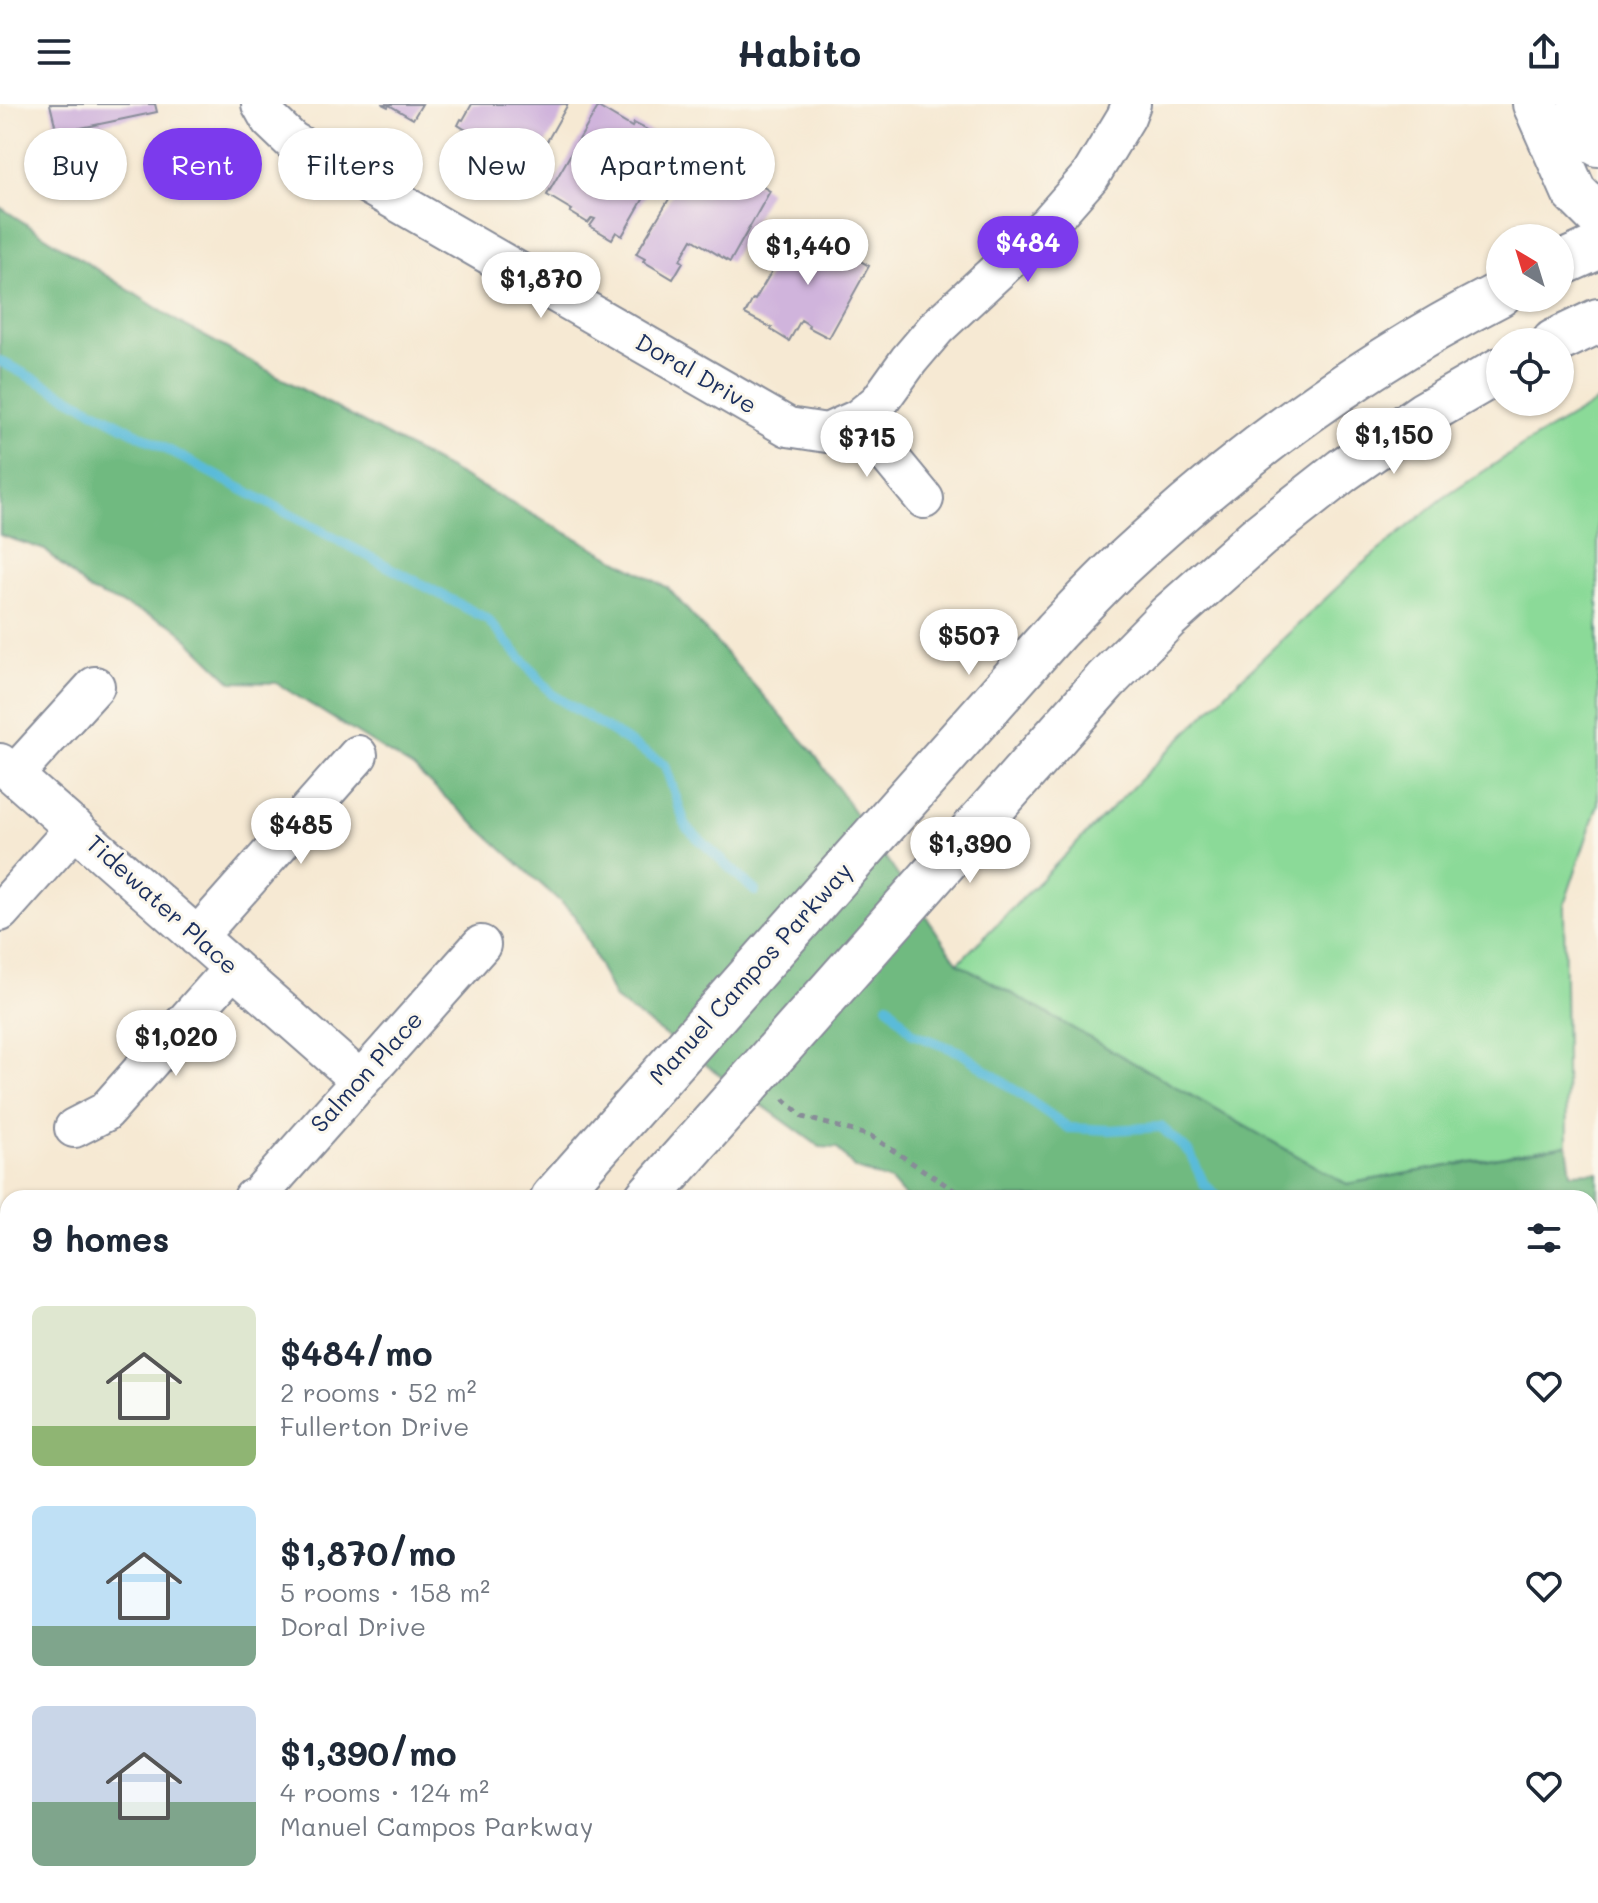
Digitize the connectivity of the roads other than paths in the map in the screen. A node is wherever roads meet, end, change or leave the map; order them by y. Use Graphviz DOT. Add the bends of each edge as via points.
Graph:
graph roads {
  1 [pos="261,104"];
  2 [pos="1131,104"];
  3 [pos="1535,104"];
  4 [pos="1581,104"];
  5 [pos="1598,144"];
  6 [pos="1598,216"];
  7 [pos="1598,247"];
  8 [pos="1574,258"];
  9 [pos="1486,302"];
  10 [pos="1598,321"];
  11 [pos="1574,332"];
  12 [pos="1486,378"];
  13 [pos="858,419"];
  14 [pos="924,499"];
  15 [pos="95,686"];
  16 [pos="358,755"];
  17 [pos="7,769"];
  18 [pos="75,828"];
  19 [pos="0,912"];
  20 [pos="197,937"];
  21 [pos="481,945"];
  22 [pos="233,968"];
  23 [pos="360,1080"];
  24 [pos="74,1128"];
  25 [pos="263,1190"];
  26 [pos="560,1190"];
  27 [pos="654,1190"];
  1 -- 13 [label="street, Doral Drive" via="292,141 788,427 827,433"];
  2 -- 13 [label="street" via="1091,175 1048,224 937,327 879,402"];
  3 -- 6 [label="main road" via="1574,192"];
  4 -- 5 [label="main road"];
  7 -- 8 [label="main road"];
  9 -- 26 [label="main road, Manuel Campos Parkway" via="1306,414 1124,562 1045,643"];
  10 -- 11 [label="main road"];
  12 -- 27 [label="main road" via="1343,470 1168,617 1105,681"];
  13 -- 14 [label="street"];
  15 -- 17 [label="street"];
  16 -- 20 [label="street"];
  17 -- 18 [label="street, Tidewater Place"];
  18 -- 19 [label="street"];
  18 -- 20 [label="street, Tidewater Place"];
  20 -- 22 [label="street, Tidewater Place"];
  21 -- 23 [label="street, Salmon Place"];
  22 -- 23 [label="street, Tidewater Place"];
  22 -- 24 [label="street" via="105,1112"];
  23 -- 25 [label="street, Salmon Place"];
}
